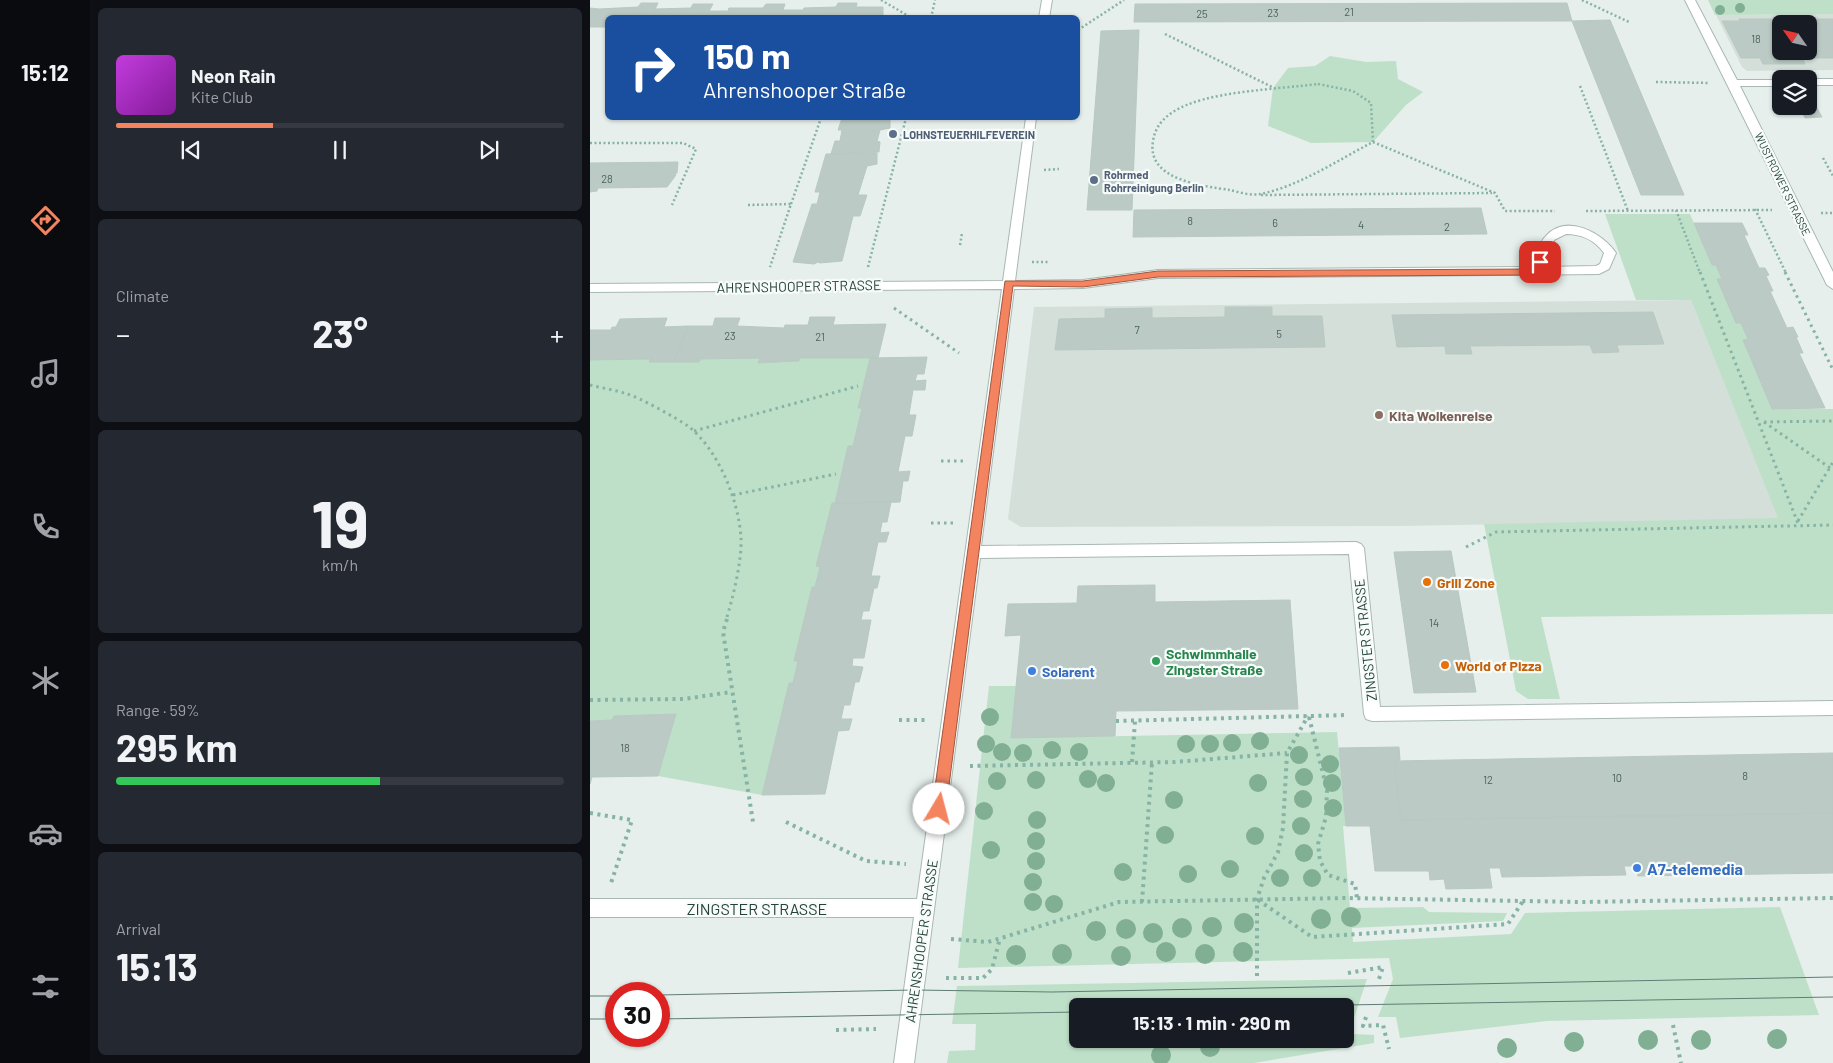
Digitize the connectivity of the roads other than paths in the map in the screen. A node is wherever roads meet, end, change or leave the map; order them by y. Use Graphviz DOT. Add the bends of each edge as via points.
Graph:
graph roads {
  1 [pos="1047,0"];
  2 [pos="1690,0"];
  3 [pos="1044,15"];
  4 [pos="1817,82"];
  5 [pos="1833,82"];
  6 [pos="1733,83"];
  7 [pos="1772,83"];
  8 [pos="1031,120"];
  9 [pos="1532,272"];
  10 [pos="1009,283"];
  11 [pos="1833,285"];
  12 [pos="590,288"];
  13 [pos="973,552"];
  14 [pos="1833,708"];
  15 [pos="597,908"];
  16 [pos="925,908"];
  17 [pos="904,1063"];
  1 -- 3 [label="street"];
  2 -- 6 [label="street, WUSTROWER STRASSE"];
  4 -- 5 [label="street"];
  6 -- 7 [label="street"];
  6 -- 11 [label="street, WUSTROWER STRASSE"];
  8 -- 10 [label="street, AHRENSHOOPER STRASSE"];
  9 -- 9 [label="street, AHRENSHOOPER STRASSE" via="1599,270 1605,266 1610,253 1590,234 1556,233"];
  9 -- 10 [label="street, AHRENSHOOPER STRASSE" via="1158,274 1083,284"];
  10 -- 12 [label="street, AHRENSHOOPER STRASSE"];
  10 -- 13 [label="street, AHRENSHOOPER STRASSE"];
  13 -- 14 [label="street, ZINGSTER STRASSE" via="1356,548 1372,714"];
  13 -- 16 [label="street, AHRENSHOOPER STRASSE"];
  15 -- 16 [label="street, ZINGSTER STRASSE"];
  16 -- 17 [label="street, AHRENSHOOPER STRASSE"];
}
